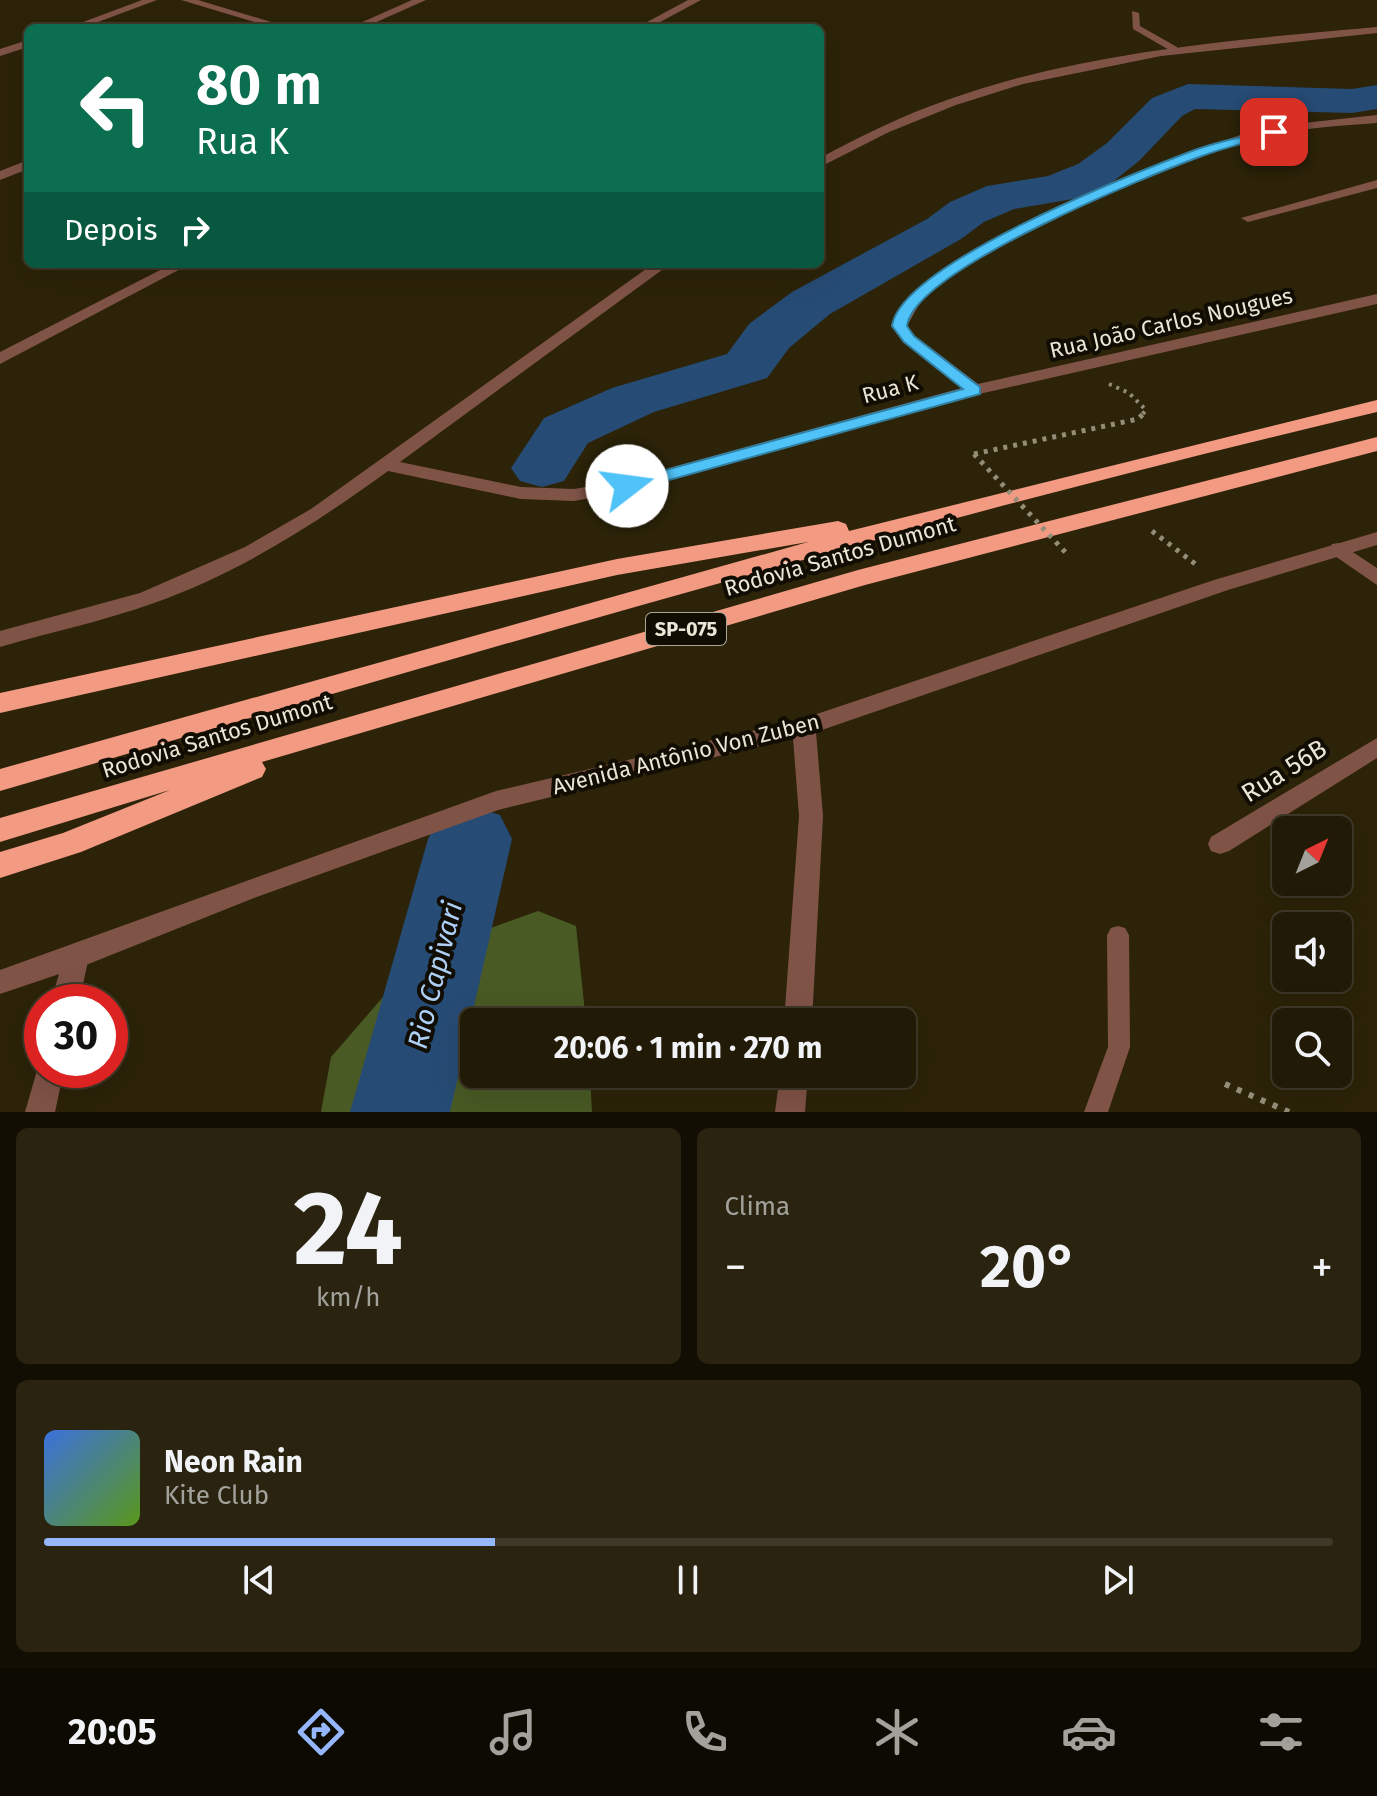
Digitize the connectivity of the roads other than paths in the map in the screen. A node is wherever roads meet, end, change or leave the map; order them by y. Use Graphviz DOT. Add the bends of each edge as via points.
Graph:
graph roads {
  1 [pos="152,0"];
  2 [pos="186,0"];
  3 [pos="421,0"];
  4 [pos="696,0"];
  5 [pos="1135,13"];
  6 [pos="83,24"];
  7 [pos="272,24"];
  8 [pos="364,24"];
  9 [pos="649,24"];
  10 [pos="1377,30"];
  11 [pos="24,44"];
  12 [pos="1174,49"];
  13 [pos="0,53"];
  14 [pos="1375,121"];
  15 [pos="824,161"];
  16 [pos="24,166"];
  17 [pos="0,176"];
  18 [pos="1377,184"];
  19 [pos="1248,218"];
  20 [pos="175,268"];
  21 [pos="657,268"];
  22 [pos="1377,299"];
  23 [pos="0,359"];
  24 [pos="975,390"];
  25 [pos="1377,406"];
  26 [pos="1377,444"];
  27 [pos="385,465"];
  28 [pos="966,506"];
  29 [pos="1377,538"];
  30 [pos="1339,549"];
  31 [pos="1377,578"];
  32 [pos="0,639"];
  33 [pos="0,703"];
  34 [pos="398,711"];
  35 [pos="804,727"];
  36 [pos="1377,747"];
  37 [pos="0,780"];
  38 [pos="0,830"];
  39 [pos="1220,844"];
  40 [pos="0,865"];
  41 [pos="1118,935"];
  42 [pos="76,957"];
  43 [pos="0,982"];
  44 [pos="69,984"];
  45 [pos="799,1008"];
  46 [pos="46,1088"];
  47 [pos="793,1088"];
  48 [pos="40,1112"];
  49 [pos="790,1112"];
  50 [pos="1096,1112"];
  1 -- 6 [label="street"];
  2 -- 7 [label="street"];
  3 -- 8 [label="street"];
  4 -- 9 [label="street"];
  5 -- 12 [label="lane" via="1136,27"];
  10 -- 12 [label="street"];
  11 -- 13 [label="street"];
  12 -- 15 [label="street" via="1077,66 965,96"];
  14 -- 24 [label="street, Rua K" via="1248,137 1198,153 1000,238 916,296 901,314 899,326"];
  16 -- 17 [label="street"];
  18 -- 19 [label="street"];
  20 -- 23 [label="street"];
  21 -- 27 [label="street"];
  22 -- 24 [label="street, Rua João Carlos Nougues"];
  24 -- 27 [label="street, Rua K" via="627,486 574,495 521,493"];
  25 -- 28 [label="highway, Rodovia Santos Dumont / SP-075"];
  26 -- 34 [label="highway, Rodovia Santos Dumont / SP-075" via="1004,539"];
  27 -- 32 [label="street" via="252,552 147,598"];
  28 -- 33 [label="highway" via="617,567"];
  28 -- 37 [label="highway, Rodovia Santos Dumont / SP-075"];
  29 -- 30 [label="street, Avenida Antônio Von Zuben"];
  30 -- 31 [label="street"];
  30 -- 35 [label="street, Avenida Antônio Von Zuben"];
  34 -- 38 [label="highway, Rodovia Santos Dumont / SP-075"];
  34 -- 40 [label="highway" via="70,843"];
  35 -- 42 [label="street, Avenida Antônio Von Zuben" via="496,801"];
  35 -- 45 [label="street" via="811,816"];
  36 -- 39 [label="street, Rua 56B"];
  41 -- 50 [label="lane" via="1119,1047"];
  42 -- 43 [label="street, Avenida Antônio Von Zuben"];
  42 -- 44 [label="street"];
  46 -- 48 [label="street"];
  47 -- 49 [label="street"];
}
